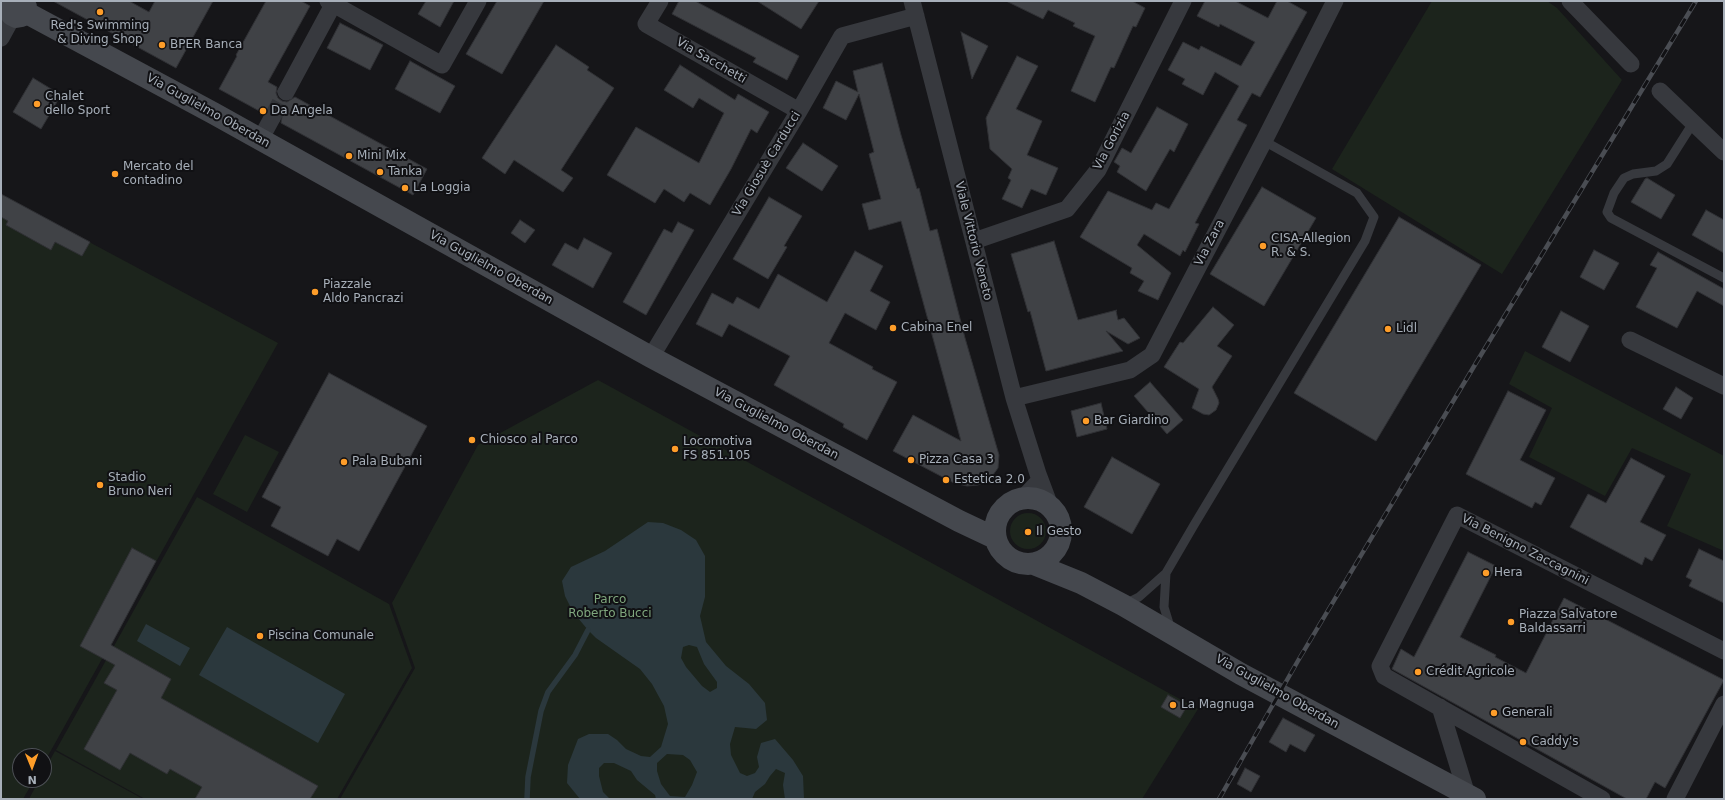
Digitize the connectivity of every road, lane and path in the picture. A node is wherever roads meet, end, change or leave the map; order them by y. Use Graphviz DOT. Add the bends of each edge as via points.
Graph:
graph roads {
  1 [pos="478,1"];
  2 [pos="660,1"];
  3 [pos="1183,1"];
  4 [pos="1335,1"];
  5 [pos="1570,1"];
  6 [pos="332,2"];
  7 [pos="15,6"];
  8 [pos="914,8"];
  9 [pos="1,38"];
  10 [pos="1631,64"];
  11 [pos="1660,91"];
  12 [pos="286,92"];
  13 [pos="799,111"];
  14 [pos="272,118"];
  15 [pos="1693,123"];
  16 [pos="260,140"];
  17 [pos="1264,141"];
  18 [pos="1724,152"];
  19 [pos="974,242"];
  20 [pos="1724,278"];
  21 [pos="1630,340"];
  22 [pos="651,357"];
  23 [pos="1724,386"];
  24 [pos="1014,398"];
  25 [pos="1040,480"];
  26 [pos="1022,499"];
  27 [pos="1050,506"];
  28 [pos="996,528"];
  29 [pos="1055,551"];
  30 [pos="1034,564"];
  31 [pos="1166,573"];
  32 [pos="1081,583"];
  33 [pos="1123,605"];
  34 [pos="1172,633"];
  35 [pos="1724,651"];
  36 [pos="1724,704"];
  37 [pos="1440,707"];
  38 [pos="1471,797"];
  39 [pos="1602,799"];
  40 [pos="1675,799"];
  1 -- 6 [label="street" via="442,64"];
  2 -- 13 [label="street, Via Sacchetti" via="646,24"];
  3 -- 19 [label="street, Via Gorizia" via="1098,170 1067,209"];
  4 -- 17 [label="street, Via Zara"];
  5 -- 10 [label="street"];
  6 -- 12 [label="street"];
  7 -- 9 [label="street"];
  7 -- 16 [label="main road, Via Guglielmo Oberdan"];
  8 -- 13 [label="street, Via Giosuè Carducci" via="842,36"];
  8 -- 19 [label="street, Viale Vittorio Veneto"];
  11 -- 15 [label="street"];
  13 -- 22 [label="street, Via Giosuè Carducci"];
  14 -- 16 [label="street"];
  15 -- 18 [label="street"];
  15 -- 20 [label="lane" via="1667,164 1656,170 1624,178 1607,212 1610,218"];
  16 -- 22 [label="main road, Via Guglielmo Oberdan"];
  17 -- 24 [label="street, Via Zara" via="1152,355 1130,370"];
  17 -- 31 [label="lane" via="1357,193 1374,217 1366,241"];
  19 -- 24 [label="street, Viale Vittorio Veneto"];
  21 -- 23 [label="street"];
  22 -- 28 [label="main road, Via Guglielmo Oberdan" via="959,521"];
  24 -- 25 [label="street, Viale Vittorio Veneto"];
  25 -- 26 [label="street"];
  25 -- 27 [label="street, Viale Vittorio Veneto"];
  26 -- 27 [label="main road" via="1032,498"];
  26 -- 28 [label="main road" via="1003,509"];
  27 -- 29 [label="main road" via="1058,518 1062,533"];
  28 -- 30 [label="main road, Via Guglielmo Oberdan" via="1002,552 1014,562"];
  29 -- 30 [label="main road" via="1042,562"];
  29 -- 32 [label="main road, Via Guglielmo Oberdan"];
  30 -- 32 [label="main road, Via Guglielmo Oberdan"];
  31 -- 33 [label="lane" via="1139,596"];
  31 -- 34 [label="lane" via="1164,607"];
  32 -- 33 [label="main road, Via Guglielmo Oberdan"];
  33 -- 34 [label="main road, Via Guglielmo Oberdan"];
  34 -- 38 [label="main road, Via Guglielmo Oberdan" via="1246,676"];
  35 -- 37 [label="street, Via Benigno Zaccagnini" via="1457,515 1380,666 1384,676"];
  36 -- 40 [label="street"];
  37 -- 38 [label="street"];
  37 -- 39 [label="street, Via Benigno Zaccagnini"];
}
